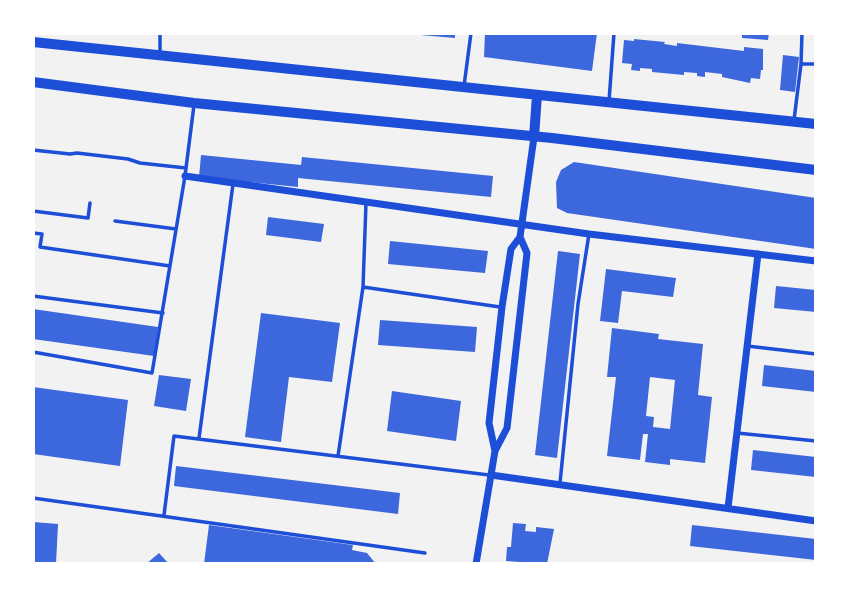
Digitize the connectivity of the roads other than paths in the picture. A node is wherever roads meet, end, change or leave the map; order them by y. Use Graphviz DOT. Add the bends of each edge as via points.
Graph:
graph roads {
  1 [pos="160,33"];
  2 [pos="471,33"];
  3 [pos="614,33"];
  4 [pos="802,33"];
  5 [pos="33,42"];
  6 [pos="160,57"];
  7 [pos="801,64"];
  8 [pos="816,64"];
  9 [pos="33,82"];
  10 [pos="464,88"];
  11 [pos="537,95"];
  12 [pos="609,102"];
  13 [pos="194,103"];
  14 [pos="794,122"];
  15 [pos="816,124"];
  16 [pos="534,137"];
  17 [pos="33,150"];
  18 [pos="816,170"];
  19 [pos="186,172"];
  20 [pos="233,184"];
  21 [pos="90,203"];
  22 [pos="366,203"];
  23 [pos="33,211"];
  24 [pos="115,221"];
  25 [pos="522,224"];
  26 [pos="176,229"];
  27 [pos="33,233"];
  28 [pos="589,234"];
  29 [pos="520,237"];
  30 [pos="758,254"];
  31 [pos="816,261"];
  32 [pos="170,265"];
  33 [pos="363,287"];
  34 [pos="33,296"];
  35 [pos="502,307"];
  36 [pos="163,313"];
  37 [pos="747,346"];
  38 [pos="33,352"];
  39 [pos="816,354"];
  40 [pos="737,433"];
  41 [pos="199,439"];
  42 [pos="816,441"];
  43 [pos="495,451"];
  44 [pos="338,456"];
  45 [pos="491,475"];
  46 [pos="559,485"];
  47 [pos="33,498"];
  48 [pos="728,508"];
  49 [pos="164,515"];
  50 [pos="816,521"];
  51 [pos="425,553"];
  52 [pos="477,564"];
  1 -- 6 [label="lane"];
  2 -- 10 [label="lane"];
  3 -- 12 [label="lane"];
  4 -- 7 [label="lane"];
  5 -- 6 [label="main road"];
  6 -- 10 [label="main road"];
  7 -- 8 [label="lane"];
  7 -- 14 [label="lane"];
  9 -- 13 [label="main road"];
  10 -- 11 [label="main road"];
  11 -- 12 [label="main road"];
  11 -- 16 [label="main road"];
  12 -- 14 [label="main road"];
  13 -- 16 [label="main road"];
  13 -- 19 [label="lane"];
  14 -- 15 [label="main road"];
  16 -- 18 [label="main road"];
  16 -- 25 [label="street"];
  17 -- 19 [label="lane" via="128,159"];
  19 -- 20 [label="street"];
  19 -- 26 [label="lane"];
  20 -- 22 [label="street"];
  20 -- 41 [label="lane"];
  21 -- 23 [label="lane" via="88,218"];
  22 -- 25 [label="street"];
  22 -- 33 [label="lane"];
  24 -- 26 [label="lane"];
  25 -- 28 [label="street"];
  25 -- 29 [label="street"];
  26 -- 32 [label="lane"];
  27 -- 32 [label="lane" via="41,234 40,247"];
  28 -- 30 [label="street"];
  28 -- 46 [label="lane"];
  29 -- 35 [label="street" via="511,250"];
  29 -- 43 [label="street" via="527,253 526,266 506,428"];
  30 -- 31 [label="street"];
  30 -- 37 [label="street"];
  32 -- 36 [label="lane"];
  33 -- 35 [label="lane"];
  33 -- 44 [label="lane"];
  34 -- 36 [label="lane"];
  35 -- 43 [label="street" via="489,423"];
  36 -- 38 [label="lane" via="152,373"];
  37 -- 39 [label="lane"];
  37 -- 40 [label="street"];
  40 -- 42 [label="lane"];
  40 -- 48 [label="street"];
  41 -- 44 [label="lane"];
  41 -- 49 [label="lane" via="174,436"];
  43 -- 45 [label="street"];
  44 -- 45 [label="lane"];
  45 -- 46 [label="street"];
  45 -- 52 [label="street"];
  46 -- 48 [label="street"];
  47 -- 49 [label="lane"];
  48 -- 50 [label="street"];
  49 -- 51 [label="lane"];
}
